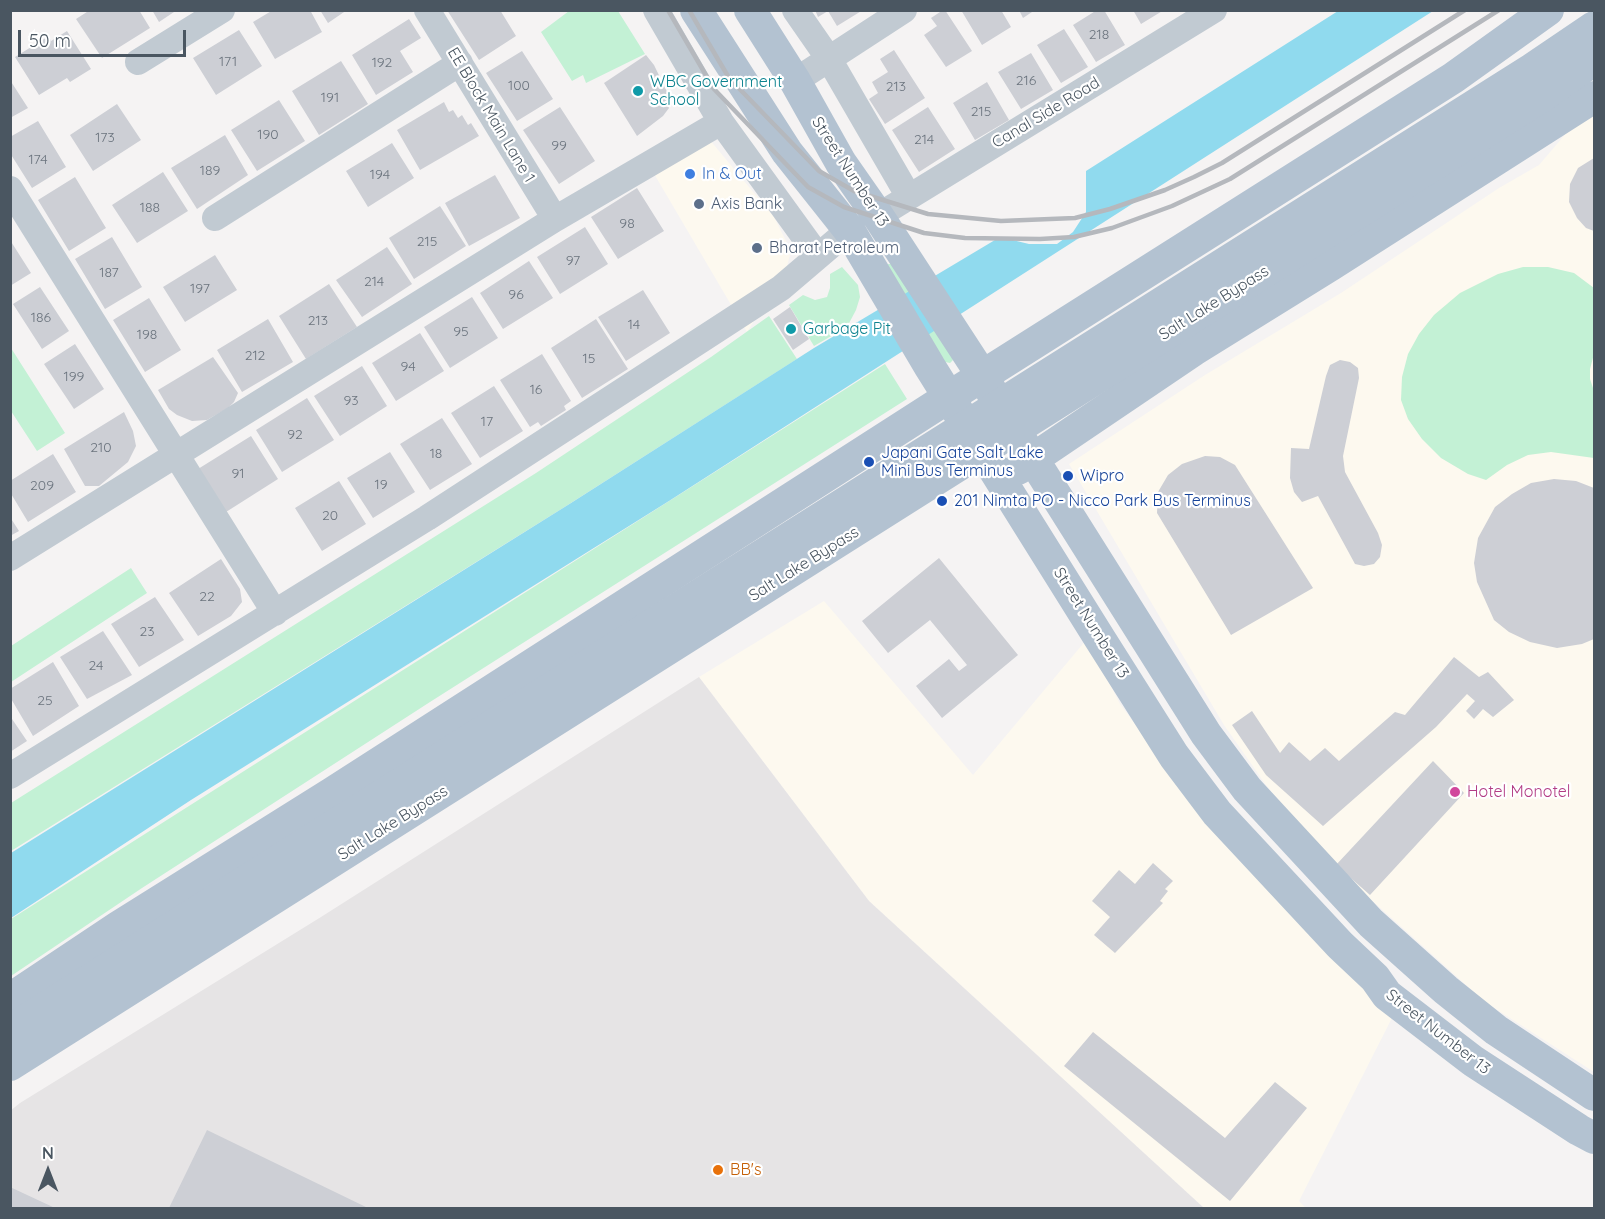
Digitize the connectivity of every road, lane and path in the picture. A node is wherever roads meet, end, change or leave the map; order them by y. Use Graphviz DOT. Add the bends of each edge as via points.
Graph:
graph roads {
  1 [pos="222,10"];
  2 [pos="427,10"];
  3 [pos="656,10"];
  4 [pos="696,10"];
  5 [pos="750,10"];
  6 [pos="795,10"];
  7 [pos="904,10"];
  8 [pos="1214,10"];
  9 [pos="1548,10"];
  10 [pos="1594,27"];
  11 [pos="829,59"];
  12 [pos="1594,60"];
  13 [pos="138,62"];
  14 [pos="460,63"];
  15 [pos="795,81"];
  16 [pos="1594,97"];
  17 [pos="721,122"];
  18 [pos="10,189"];
  19 [pos="909,197"];
  20 [pos="878,216"];
  21 [pos="215,218"];
  22 [pos="555,219"];
  23 [pos="852,236"];
  24 [pos="818,256"];
  25 [pos="983,377"];
  26 [pos="949,397"];
  27 [pos="177,454"];
  28 [pos="1034,458"];
  29 [pos="1001,479"];
  30 [pos="10,558"];
  31 [pos="275,613"];
  32 [pos="10,776"];
  33 [pos="10,999"];
  34 [pos="10,1030"];
  35 [pos="10,1065"];
  36 [pos="1594,1095"];
  37 [pos="1594,1138"];
  1 -- 13 [label="street"];
  2 -- 14 [label="street, EE Block Main Lane 1"];
  3 -- 17 [label="street"];
  4 -- 23 [label="main road, Street Number 13" via="787,152"];
  5 -- 15 [label="main road, Street Number 13"];
  6 -- 11 [label="street"];
  7 -- 11 [label="street"];
  8 -- 19 [label="street, Canal Side Road"];
  9 -- 25 [label="main road" via="1453,78"];
  10 -- 34 [label="main road, bridge"];
  11 -- 15 [label="street"];
  11 -- 19 [label="street"];
  12 -- 35 [label="main road, Salt Lake Bypass, bridge"];
  14 -- 21 [label="street"];
  14 -- 22 [label="street, EE Block Main Lane 1"];
  15 -- 20 [label="main road, Street Number 13" via="841,163"];
  16 -- 28 [label="main road" via="1194,350"];
  17 -- 22 [label="street"];
  17 -- 24 [label="street"];
  18 -- 27 [label="street"];
  19 -- 20 [label="street, Canal Side Road"];
  20 -- 25 [label="main road, Street Number 13"];
  22 -- 27 [label="street"];
  23 -- 24 [label="street"];
  23 -- 26 [label="main road, Street Number 13"];
  24 -- 31 [label="street" via="781,288"];
  25 -- 26 [label="main road"];
  25 -- 28 [label="main road, Street Number 13"];
  26 -- 29 [label="main road, Street Number 13"];
  26 -- 33 [label="main road"];
  27 -- 30 [label="street"];
  27 -- 31 [label="street"];
  28 -- 29 [label="main road"];
  28 -- 36 [label="main road, Street Number 13" via="1200,725 1247,789 1371,923 1446,990 1496,1030"];
  29 -- 37 [label="main road, Street Number 13" via="1174,756 1259,860 1375,978 1386,995 1473,1061"];
  31 -- 32 [label="street"];
}
